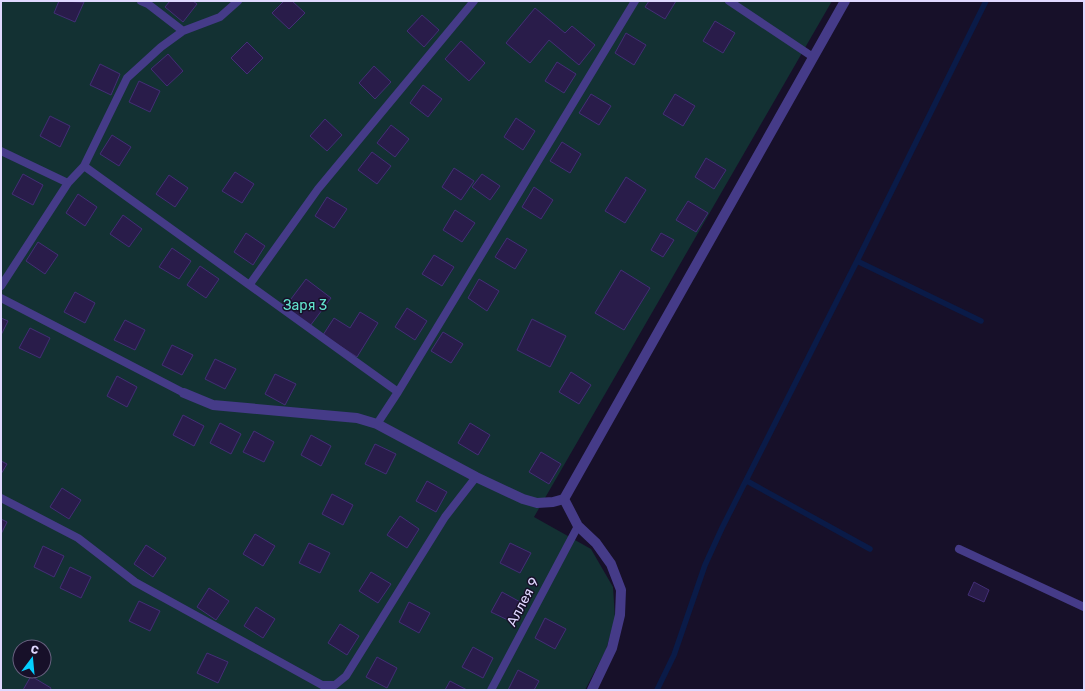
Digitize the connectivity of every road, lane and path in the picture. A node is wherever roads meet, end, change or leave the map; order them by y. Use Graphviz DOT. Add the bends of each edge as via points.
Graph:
graph roads {
  1 [pos="141,1"];
  2 [pos="238,1"];
  3 [pos="474,1"];
  4 [pos="634,1"];
  5 [pos="729,1"];
  6 [pos="845,1"];
  7 [pos="183,31"];
  8 [pos="813,57"];
  9 [pos="1,151"];
  10 [pos="84,166"];
  11 [pos="68,183"];
  12 [pos="250,284"];
  13 [pos="1,286"];
  14 [pos="1,298"];
  15 [pos="398,392"];
  16 [pos="184,393"];
  17 [pos="377,424"];
  18 [pos="476,477"];
  19 [pos="1,498"];
  20 [pos="564,499"];
  21 [pos="578,526"];
  22 [pos="959,549"];
  23 [pos="1084,607"];
  24 [pos="491,690"];
  25 [pos="592,690"];
  1 -- 7 [label="lane"];
  2 -- 7 [label="lane" via="220,17"];
  3 -- 12 [label="lane" via="318,189"];
  4 -- 15 [label="lane"];
  5 -- 8 [label="lane"];
  6 -- 8 [label="street"];
  7 -- 10 [label="lane" via="127,78"];
  8 -- 20 [label="street"];
  9 -- 11 [label="lane"];
  10 -- 11 [label="lane"];
  10 -- 12 [label="lane"];
  11 -- 13 [label="lane"];
  12 -- 15 [label="lane"];
  14 -- 16 [label="lane"];
  15 -- 17 [label="lane"];
  16 -- 17 [label="street" via="213,405 357,418"];
  17 -- 18 [label="street"];
  18 -- 19 [label="lane" via="444,517 346,676 335,685 322,685 135,582 78,538"];
  18 -- 20 [label="street" via="537,503"];
  20 -- 21 [label="street"];
  21 -- 24 [label="lane, Аллея 9"];
  21 -- 25 [label="street" via="596,543 611,564 621,590 620,615 612,648"];
  22 -- 23 [label="lane"];
}
